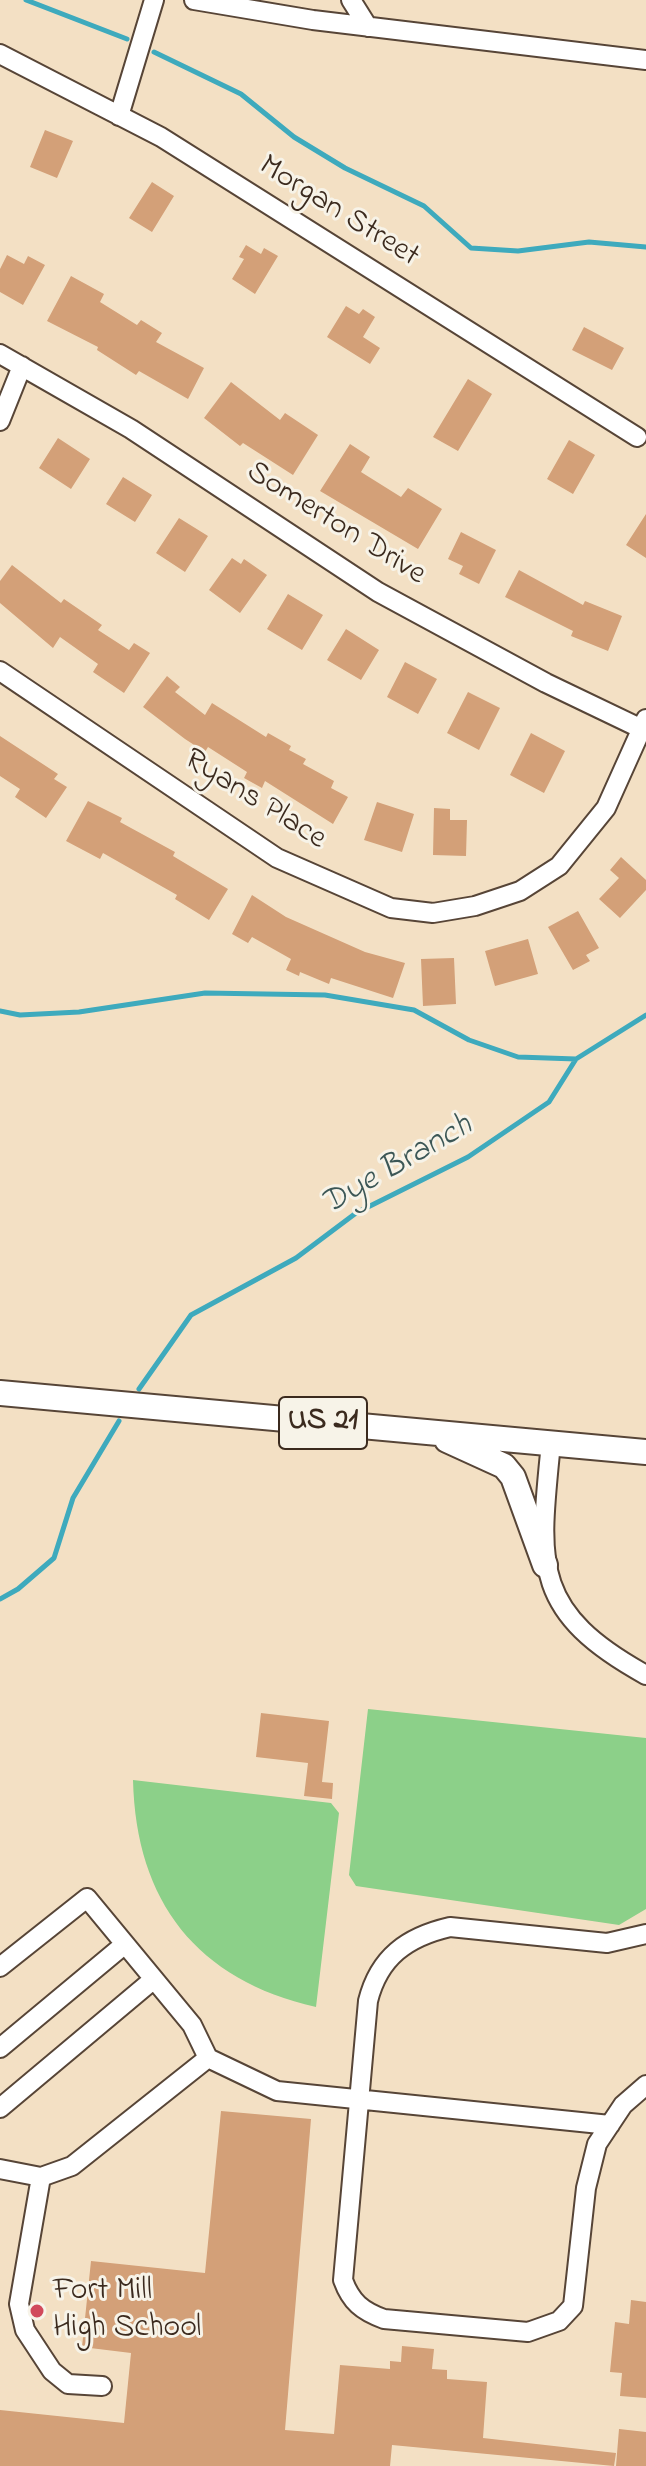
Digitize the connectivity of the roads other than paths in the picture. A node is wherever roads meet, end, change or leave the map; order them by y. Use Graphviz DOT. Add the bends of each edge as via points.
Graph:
graph roads {
  1 [pos="154,0"];
  2 [pos="194,0"];
  3 [pos="351,0"];
  4 [pos="368,27"];
  5 [pos="0,54"];
  6 [pos="646,60"];
  7 [pos="119,116"];
  8 [pos="0,354"];
  9 [pos="22,366"];
  10 [pos="0,421"];
  11 [pos="637,437"];
  12 [pos="0,671"];
  13 [pos="644,726"];
  14 [pos="0,1393"];
  15 [pos="431,1432"];
  16 [pos="551,1443"];
  17 [pos="646,1452"];
  18 [pos="545,1565"];
  19 [pos="646,1675"];
  20 [pos="646,1934"];
  21 [pos="125,1944"];
  22 [pos="0,1967"];
  23 [pos="154,1979"];
  24 [pos="0,2048"];
  25 [pos="208,2058"];
  26 [pos="646,2085"];
  27 [pos="359,2098"];
  28 [pos="0,2108"];
  29 [pos="610,2125"];
  30 [pos="0,2169"];
  31 [pos="41,2177"];
  32 [pos="102,2386"];
  1 -- 7 [label="street"];
  2 -- 4 [label="street"];
  3 -- 4 [label="street"];
  4 -- 6 [label="street"];
  5 -- 7 [label="street, Morgan Street"];
  7 -- 11 [label="street, Morgan Street" via="161,137"];
  8 -- 9 [label="street, Somerton Drive"];
  9 -- 10 [label="street"];
  9 -- 13 [label="street, Somerton Drive" via="131,429 378,592 546,683"];
  12 -- 13 [label="street, Ryans Place" via="277,858 391,908 433,913 520,891 559,866 606,808"];
  14 -- 15 [label="main road, US 21"];
  15 -- 16 [label="main road, US 21"];
  15 -- 18 [label="main road" via="504,1466 513,1477"];
  16 -- 17 [label="main road, US 21"];
  16 -- 18 [label="street" via="543,1519"];
  18 -- 19 [label="street" via="560,1603 582,1633"];
  20 -- 27 [label="street" via="607,1943 450,1927 408,1942 388,1957 373,1980"];
  21 -- 22 [label="street" via="87,1898"];
  21 -- 23 [label="street"];
  21 -- 24 [label="street"];
  23 -- 25 [label="street" via="192,2025"];
  23 -- 28 [label="street"];
  25 -- 27 [label="street" via="277,2091"];
  25 -- 31 [label="street" via="72,2166"];
  26 -- 29 [label="street"];
  27 -- 29 [label="street"];
  27 -- 29 [label="street" via="343,2280 349,2297 365,2312 384,2319 528,2332 559,2321 573,2306 590,2165"];
  30 -- 31 [label="street"];
  31 -- 32 [label="street" via="19,2304 25,2330 52,2371 68,2384"];
}
